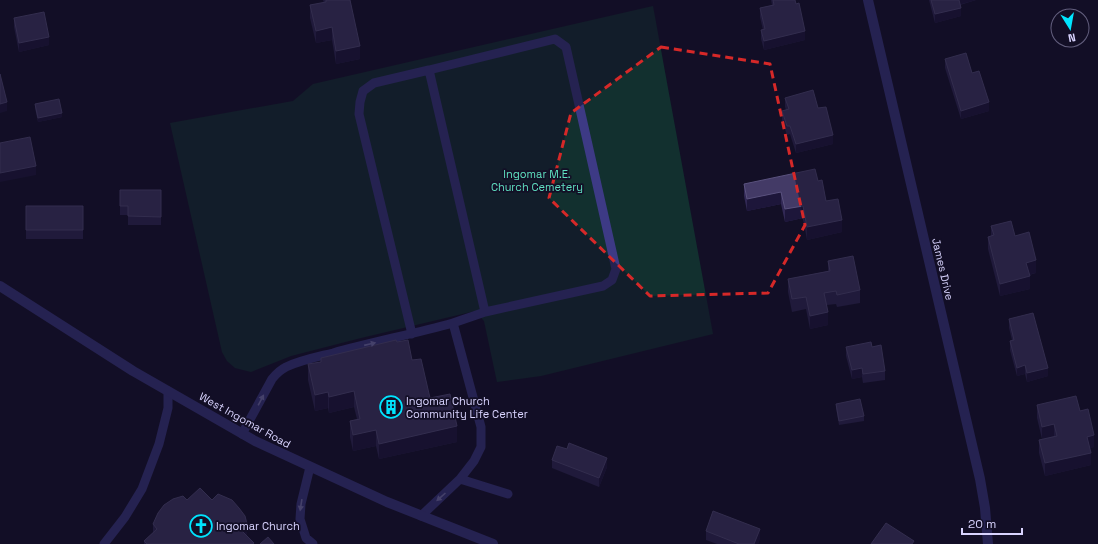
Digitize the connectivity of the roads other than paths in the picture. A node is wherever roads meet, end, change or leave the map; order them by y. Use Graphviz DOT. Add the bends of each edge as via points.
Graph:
graph roads {
  1 [pos="868,0"];
  2 [pos="429,70"];
  3 [pos="0,286"];
  4 [pos="485,312"];
  5 [pos="453,323"];
  6 [pos="412,334"];
  7 [pos="168,391"];
  8 [pos="242,434"];
  9 [pos="310,467"];
  10 [pos="460,479"];
  11 [pos="508,494"];
  12 [pos="421,516"];
  13 [pos="104,544"];
  14 [pos="313,544"];
  15 [pos="493,544"];
  16 [pos="988,544"];
  1 -- 16 [label="street, James Drive" via="980,479"];
  2 -- 4 [label="lane"];
  2 -- 4 [label="lane" via="554,39 566,47 616,269 612,280 603,286"];
  2 -- 6 [label="lane" via="374,82 363,91 359,114"];
  3 -- 7 [label="street, West Ingomar Road"];
  4 -- 5 [label="lane"];
  5 -- 6 [label="lane"];
  5 -- 10 [label="lane" via="481,426 481,447"];
  8 -- 6 [label="lane, one-way" via="277,372 294,364 343,350"];
  7 -- 8 [label="street, West Ingomar Road"];
  7 -- 13 [label="lane" via="168,408 159,444 142,489"];
  8 -- 9 [label="street, West Ingomar Road"];
  9 -- 12 [label="street, West Ingomar Road"];
  9 -- 14 [label="lane, one-way" via="300,519 306,538"];
  10 -- 11 [label="lane"];
  10 -- 12 [label="lane, one-way"];
  12 -- 15 [label="street, West Ingomar Road"];
}
